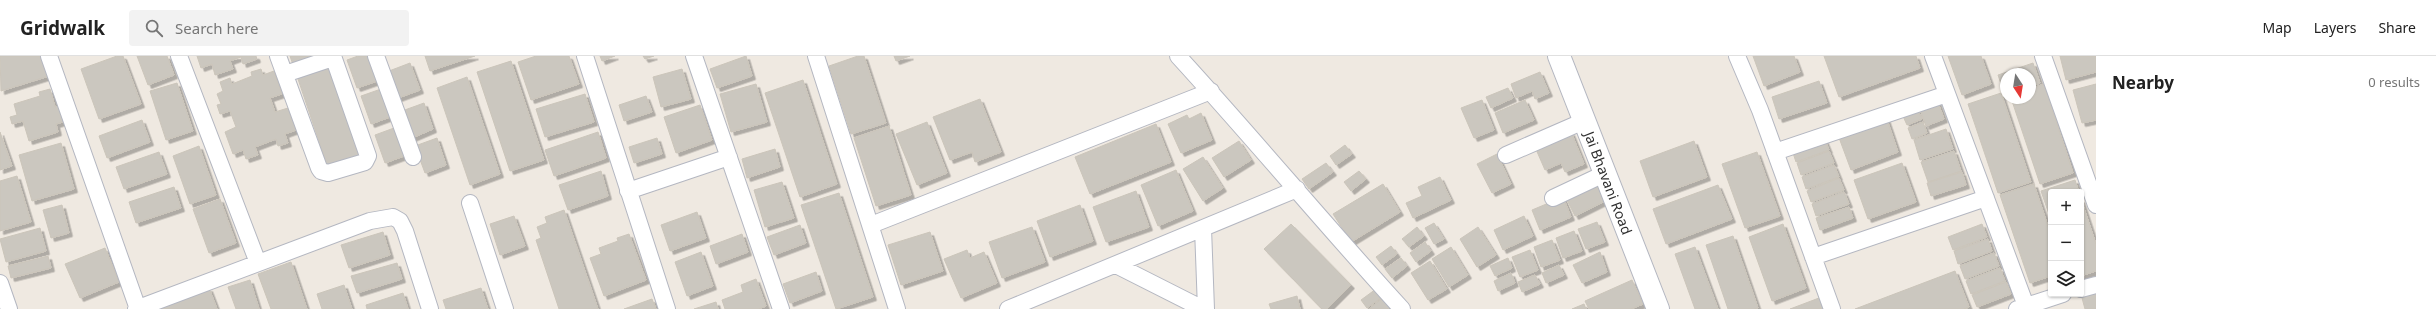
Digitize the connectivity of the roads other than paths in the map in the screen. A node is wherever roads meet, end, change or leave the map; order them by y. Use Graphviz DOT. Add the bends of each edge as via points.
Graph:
graph roads {
  1 [pos="49,56"];
  2 [pos="179,56"];
  3 [pos="278,56"];
  4 [pos="376,56"];
  5 [pos="585,56"];
  6 [pos="694,56"];
  7 [pos="816,56"];
  8 [pos="1178,56"];
  9 [pos="1559,56"];
  10 [pos="1737,56"];
  11 [pos="1933,56"];
  12 [pos="2043,56"];
  13 [pos="333,57"];
  14 [pos="285,74"];
  15 [pos="1211,91"];
  16 [pos="1947,94"];
  17 [pos="1584,121"];
  18 [pos="1775,152"];
  19 [pos="1506,155"];
  20 [pos="413,157"];
  21 [pos="729,157"];
  22 [pos="1604,174"];
  23 [pos="2091,176"];
  24 [pos="1297,190"];
  25 [pos="628,191"];
  26 [pos="1553,198"];
  27 [pos="1986,198"];
  28 [pos="470,203"];
  29 [pos="2096,205"];
  30 [pos="870,225"];
  31 [pos="1203,228"];
  32 [pos="1813,257"];
  33 [pos="258,263"];
  34 [pos="1116,265"];
  35 [pos="0,283"];
  36 [pos="2096,284"];
  37 [pos="2084,288"];
  38 [pos="2053,297"];
  39 [pos="2021,307"];
  40 [pos="9,309"];
  41 [pos="137,309"];
  42 [pos="430,309"];
  43 [pos="505,309"];
  44 [pos="667,309"];
  45 [pos="781,309"];
  46 [pos="897,309"];
  47 [pos="1008,309"];
  48 [pos="1203,309"];
  49 [pos="1206,309"];
  50 [pos="1402,309"];
  51 [pos="1658,309"];
  52 [pos="1832,309"];
  1 -- 41 [label="street"];
  2 -- 33 [label="street"];
  3 -- 14 [label="street"];
  4 -- 20 [label="street"];
  5 -- 25 [label="street"];
  6 -- 21 [label="street"];
  7 -- 30 [label="street"];
  8 -- 15 [label="street"];
  9 -- 17 [label="street, Jai Bhavani Road"];
  10 -- 18 [label="street"];
  11 -- 16 [label="street"];
  12 -- 23 [label="street"];
  13 -- 14 [label="street"];
  13 -- 14 [label="street" via="368,154 365,162 328,173 321,171"];
  15 -- 24 [label="street"];
  15 -- 30 [label="street"];
  16 -- 18 [label="street"];
  16 -- 27 [label="street"];
  17 -- 19 [label="street"];
  17 -- 22 [label="street, Jai Bhavani Road"];
  18 -- 32 [label="street"];
  21 -- 25 [label="street"];
  21 -- 45 [label="street"];
  22 -- 26 [label="street"];
  22 -- 51 [label="street, Jai Bhavani Road"];
  23 -- 29 [label="street"];
  24 -- 31 [label="street"];
  24 -- 50 [label="street" via="1338,240"];
  25 -- 44 [label="street"];
  27 -- 32 [label="street"];
  27 -- 39 [label="street"];
  28 -- 43 [label="street"];
  30 -- 46 [label="street"];
  31 -- 34 [label="street"];
  31 -- 49 [label="street"];
  32 -- 52 [label="street"];
  33 -- 41 [label="street"];
  33 -- 42 [label="street" via="370,221 393,217 400,221 405,231"];
  34 -- 47 [label="street"];
  34 -- 48 [label="street"];
  35 -- 40 [label="street"];
  36 -- 37 [label="street"];
  38 -- 39 [label="street"];
}
